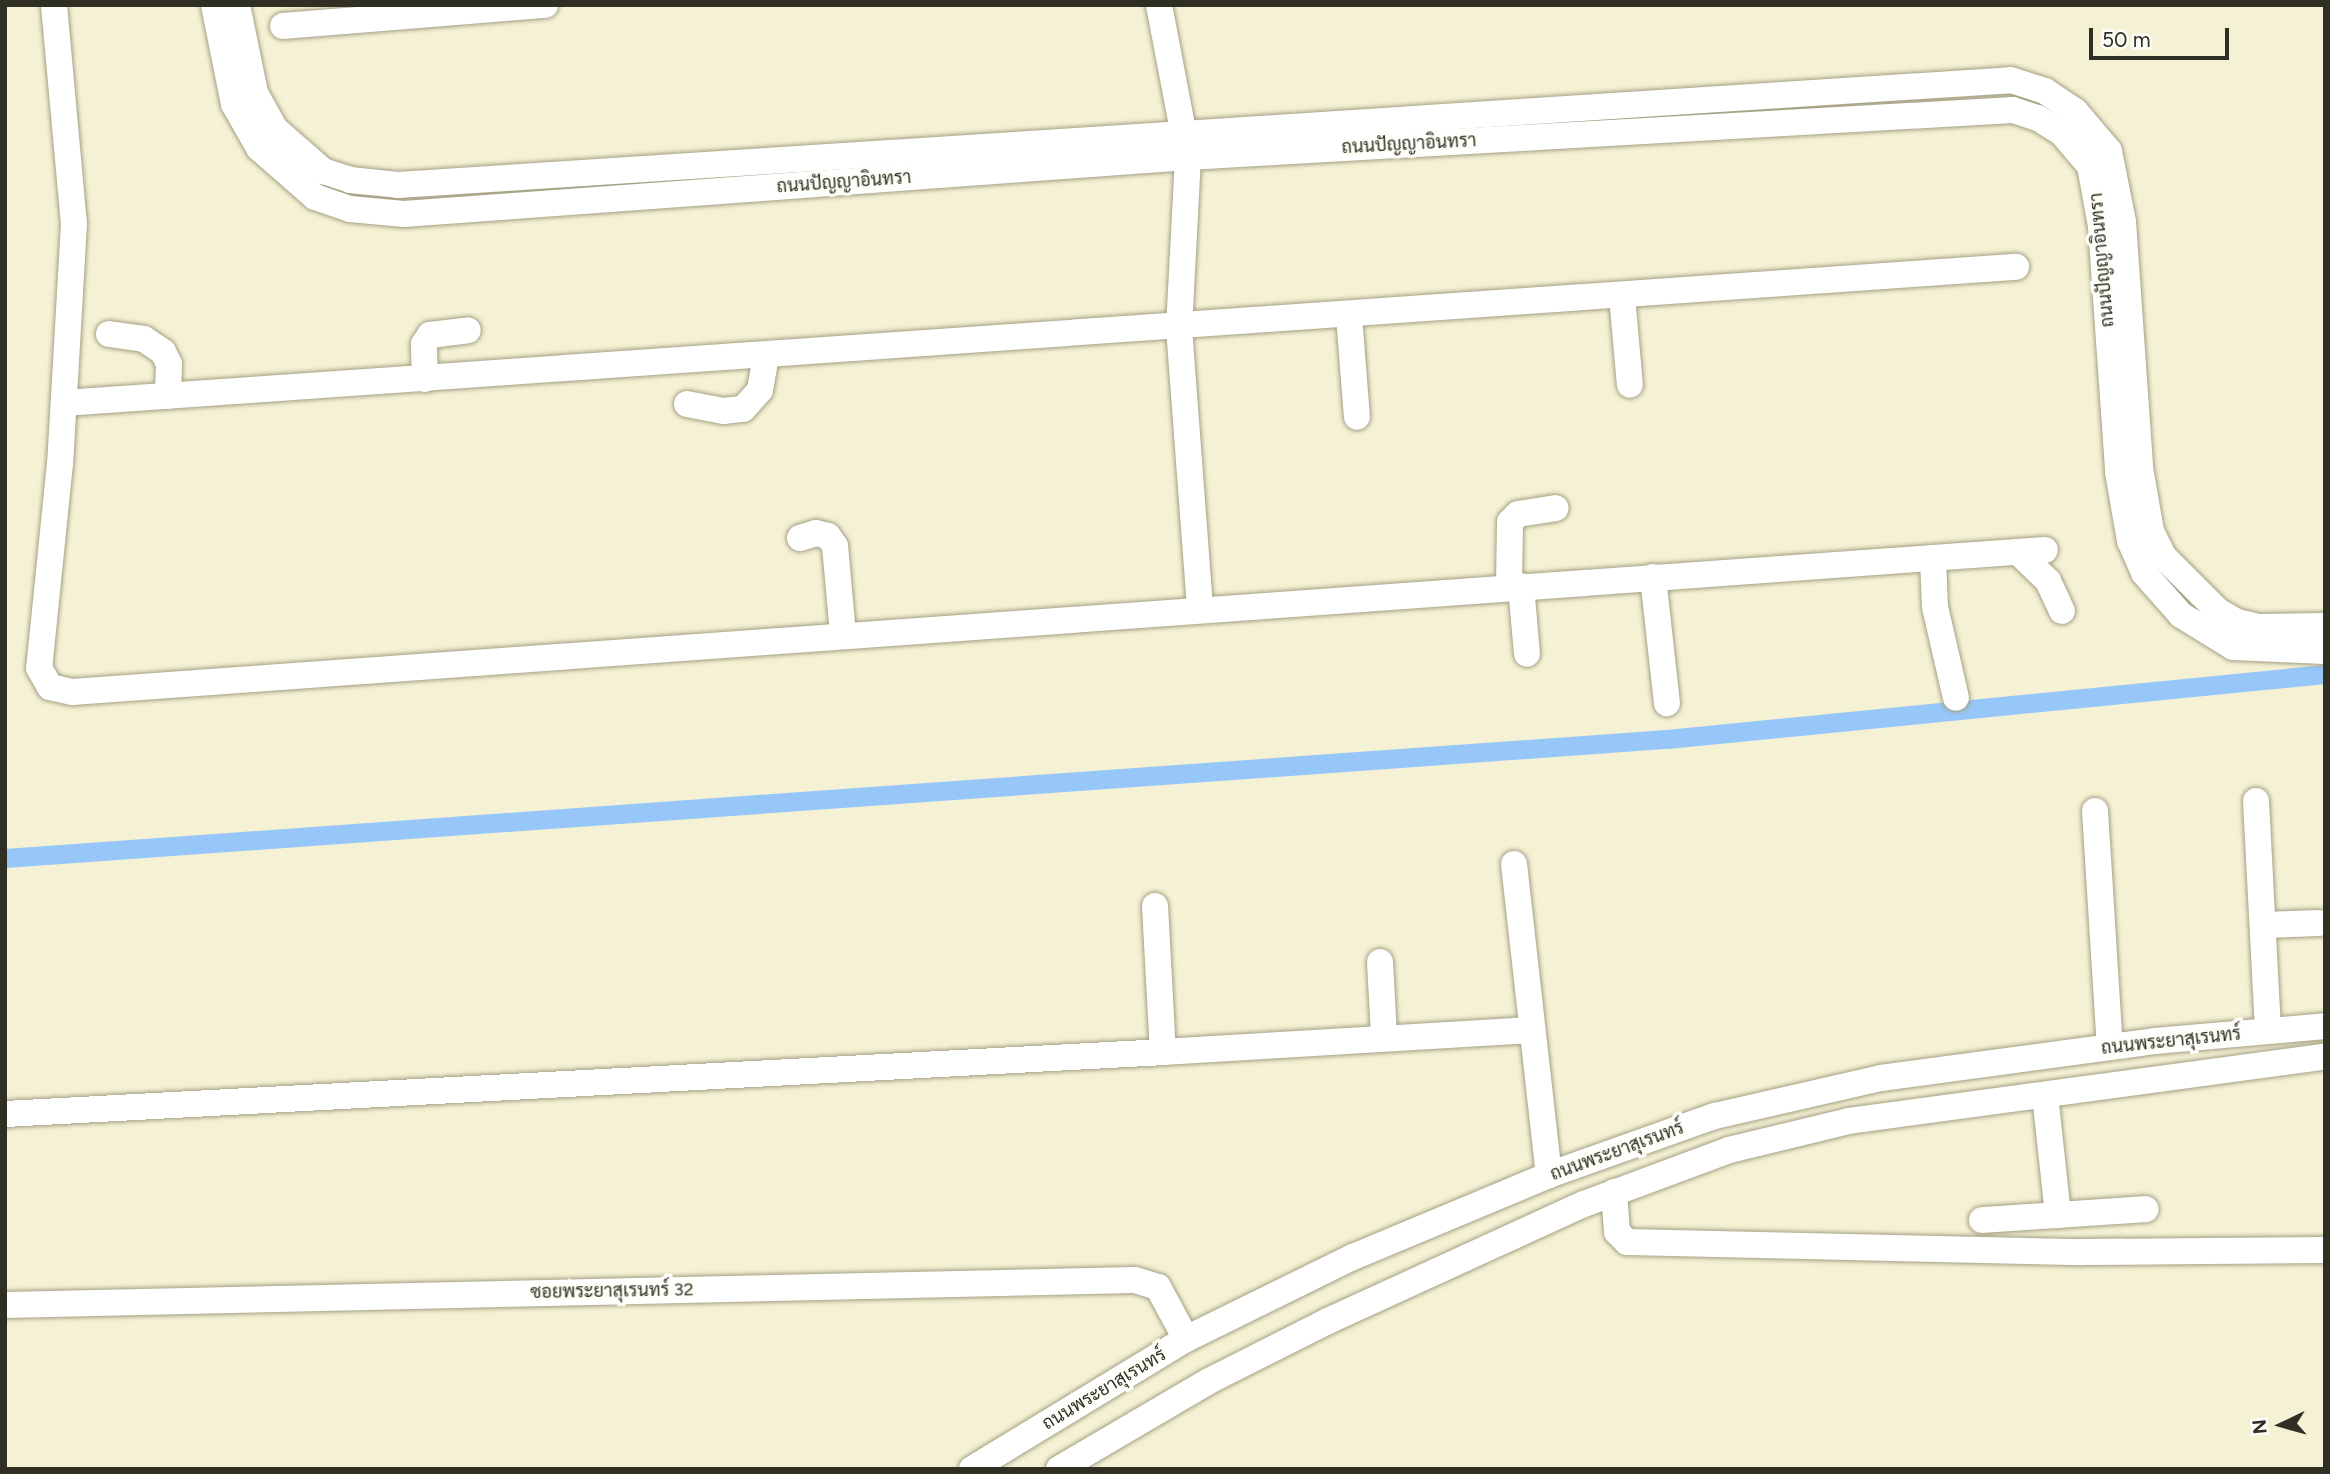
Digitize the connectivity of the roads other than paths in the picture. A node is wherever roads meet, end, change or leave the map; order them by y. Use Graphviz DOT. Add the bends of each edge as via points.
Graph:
graph roads {
  1 [pos="54,5"];
  2 [pos="214,5"];
  3 [pos="237,5"];
  4 [pos="545,5"];
  5 [pos="1158,5"];
  6 [pos="283,26"];
  7 [pos="1184,145"];
  8 [pos="2016,267"];
  9 [pos="1622,296"];
  10 [pos="1349,316"];
  11 [pos="1179,328"];
  12 [pos="468,330"];
  13 [pos="109,334"];
  14 [pos="766,356"];
  15 [pos="425,379"];
  16 [pos="1630,385"];
  17 [pos="168,396"];
  18 [pos="64,403"];
  19 [pos="687,404"];
  20 [pos="1357,417"];
  21 [pos="1556,508"];
  22 [pos="800,538"];
  23 [pos="2045,550"];
  24 [pos="2018,552"];
  25 [pos="1933,558"];
  26 [pos="1653,577"];
  27 [pos="1515,586"];
  28 [pos="1200,608"];
  29 [pos="2062,611"];
  30 [pos="2325,626"];
  31 [pos="843,634"];
  32 [pos="2325,651"];
  33 [pos="1527,654"];
  34 [pos="1956,698"];
  35 [pos="1667,703"];
  36 [pos="2256,801"];
  37 [pos="2095,811"];
  38 [pos="1514,864"];
  39 [pos="1155,906"];
  40 [pos="2319,923"];
  41 [pos="2263,925"];
  42 [pos="1380,962"];
  43 [pos="2325,1026"];
  44 [pos="1531,1030"];
  45 [pos="2268,1031"];
  46 [pos="1384,1037"];
  47 [pos="2110,1047"];
  48 [pos="1163,1052"];
  49 [pos="2325,1057"];
  50 [pos="2045,1095"];
  51 [pos="5,1114"];
  52 [pos="1549,1175"];
  53 [pos="1614,1192"];
  54 [pos="2146,1209"];
  55 [pos="2058,1215"];
  56 [pos="1982,1220"];
  57 [pos="2325,1250"];
  58 [pos="5,1305"];
  59 [pos="1186,1339"];
  60 [pos="972,1469"];
  61 [pos="1059,1469"];
  1 -- 18 [label="street" via="74,223"];
  2 -- 7 [label="street, ถนนปัญญาอินทรา" via="234,104 258,148 315,197 350,209 404,214"];
  3 -- 7 [label="street, ถนนปัญญาอินทรา" via="255,93 275,129 323,171 350,180 398,185"];
  4 -- 6 [label="street"];
  5 -- 7 [label="street"];
  7 -- 11 [label="street"];
  7 -- 30 [label="street, ถนนปัญญาอินทรา" via="2011,80 2045,91 2075,111 2109,151 2119,186 2140,467 2151,531 2163,556 2218,611 2236,621 2259,627"];
  7 -- 32 [label="street, ถนนปัญญาอินทรา" via="2013,110 2038,118 2062,133 2090,166 2097,192 2118,472 2130,541 2144,573 2181,615 2234,647"];
  8 -- 9 [label="street"];
  9 -- 10 [label="street"];
  9 -- 16 [label="street"];
  10 -- 11 [label="street"];
  10 -- 20 [label="street"];
  11 -- 14 [label="street"];
  11 -- 28 [label="street"];
  12 -- 15 [label="street" via="430,335 424,344"];
  13 -- 17 [label="street" via="144,339 163,352 169,364"];
  14 -- 15 [label="street"];
  14 -- 19 [label="street" via="760,390 743,409 723,411"];
  15 -- 17 [label="street"];
  17 -- 18 [label="street"];
  18 -- 31 [label="street" via="39,668 50,687 85,691"];
  21 -- 27 [label="street" via="1518,514 1510,522"];
  22 -- 31 [label="street" via="816,533 828,536 835,546"];
  23 -- 24 [label="street"];
  24 -- 25 [label="street"];
  24 -- 29 [label="street" via="2048,581"];
  25 -- 26 [label="street"];
  25 -- 34 [label="street" via="1935,607"];
  26 -- 27 [label="street"];
  26 -- 35 [label="street"];
  27 -- 28 [label="street"];
  27 -- 33 [label="street"];
  28 -- 31 [label="street"];
  36 -- 41 [label="street"];
  37 -- 47 [label="street"];
  38 -- 44 [label="street"];
  39 -- 48 [label="street"];
  40 -- 41 [label="street"];
  41 -- 45 [label="street"];
  42 -- 46 [label="street"];
  43 -- 45 [label="street, ถนนพระยาสุเรนทร์"];
  44 -- 46 [label="street"];
  44 -- 52 [label="street"];
  45 -- 47 [label="street, ถนนพระยาสุเรนทร์"];
  46 -- 48 [label="street"];
  47 -- 52 [label="street, ถนนพระยาสุเรนทร์" via="1881,1078 1715,1116"];
  48 -- 51 [label="street"];
  49 -- 50 [label="street, ถนนพระยาสุเรนทร์"];
  50 -- 53 [label="street, ถนนพระยาสุเรนทร์" via="1849,1121 1729,1150"];
  50 -- 55 [label="street"];
  52 -- 59 [label="street, ถนนพระยาสุเรนทร์" via="1353,1256"];
  53 -- 57 [label="street" via="1617,1232 1627,1242 2082,1252"];
  53 -- 61 [label="street, ถนนพระยาสุเรนทร์" via="1328,1321 1209,1381"];
  54 -- 55 [label="street"];
  55 -- 56 [label="street"];
  58 -- 59 [label="street, ซอยพระยาสุเรนทร์ 32" via="1135,1280 1158,1287"];
  59 -- 60 [label="street, ถนนพระยาสุเรนทร์"];
}
